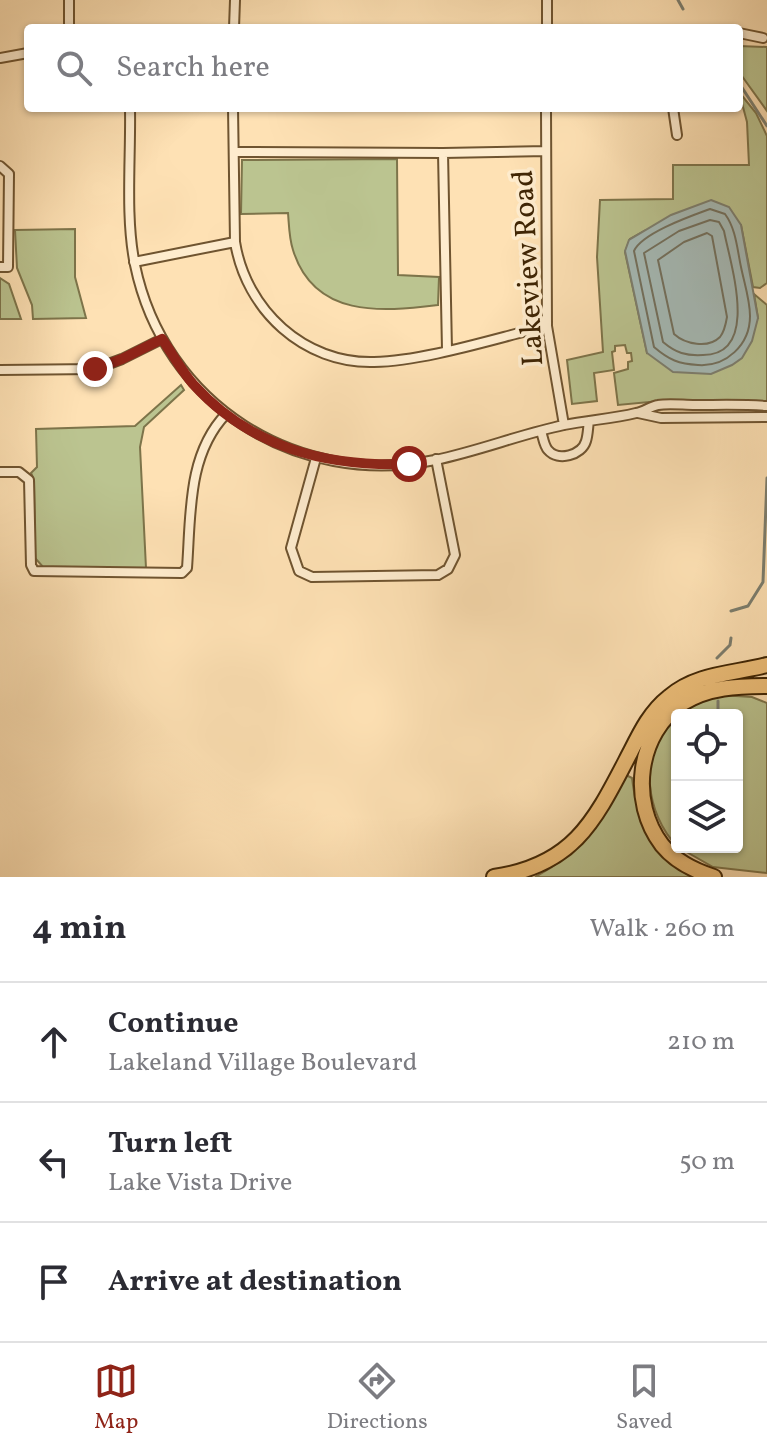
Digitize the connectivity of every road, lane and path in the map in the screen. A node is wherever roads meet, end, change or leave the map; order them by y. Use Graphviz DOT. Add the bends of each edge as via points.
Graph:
graph roads {
  1 [pos="69,0"];
  2 [pos="235,0"];
  3 [pos="547,0"];
  4 [pos="69,24"];
  5 [pos="234,24"];
  6 [pos="547,24"];
  7 [pos="743,34"];
  8 [pos="766,38"];
  9 [pos="24,54"];
  10 [pos="0,58"];
  11 [pos="130,112"];
  12 [pos="233,112"];
  13 [pos="546,112"];
  14 [pos="674,112"];
  15 [pos="677,135"];
  16 [pos="546,151"];
  17 [pos="234,152"];
  18 [pos="443,153"];
  19 [pos="0,166"];
  20 [pos="235,242"];
  21 [pos="134,262"];
  22 [pos="0,267"];
  23 [pos="547,326"];
  24 [pos="162,339"];
  25 [pos="447,350"];
  26 [pos="0,370"];
  27 [pos="713,405"];
  28 [pos="767,406"];
  29 [pos="638,413"];
  30 [pos="226,414"];
  31 [pos="767,417"];
  32 [pos="714,418"];
  33 [pos="589,421"];
  34 [pos="564,425"];
  35 [pos="541,431"];
  36 [pos="316,458"];
  37 [pos="436,459"];
  38 [pos="0,472"];
  39 [pos="767,665"];
  40 [pos="728,673"];
  41 [pos="767,674"];
  42 [pos="763,688"];
  43 [pos="494,877"];
  44 [pos="714,877"];
  1 -- 4 [label="street"];
  2 -- 5 [label="street"];
  3 -- 6 [label="street"];
  7 -- 8 [label="street"];
  9 -- 10 [label="street"];
  11 -- 21 [label="street"];
  12 -- 17 [label="street"];
  13 -- 16 [label="street, Lakeview Road"];
  14 -- 15 [label="street"];
  16 -- 18 [label="street"];
  16 -- 23 [label="street, Lakeview Road"];
  17 -- 18 [label="street"];
  17 -- 20 [label="street"];
  18 -- 25 [label="street"];
  19 -- 22 [label="street" via="9,174 10,198 8,267"];
  20 -- 21 [label="street"];
  20 -- 25 [label="street" via="238,262 262,307 287,333 328,355 374,362"];
  21 -- 24 [label="street"];
  23 -- 25 [label="street"];
  23 -- 34 [label="street, Lakeview Road"];
  24 -- 26 [label="street" via="95,369"];
  24 -- 30 [label="street" via="194,385"];
  27 -- 28 [label="street"];
  27 -- 29 [label="street" via="658,405"];
  27 -- 32 [label="street"];
  29 -- 32 [label="street"];
  29 -- 33 [label="street"];
  30 -- 36 [label="street" via="286,448"];
  30 -- 38 [label="street" via="195,469 187,568 182,573 34,571 29,480 19,472"];
  31 -- 32 [label="street"];
  33 -- 34 [label="street"];
  33 -- 35 [label="street" via="587,441 566,456 547,450"];
  34 -- 35 [label="street"];
  35 -- 37 [label="street"];
  36 -- 37 [label="street" via="371,465"];
  36 -- 37 [label="street" via="291,548 299,571 312,577 438,575 448,569 455,555"];
  39 -- 40 [label="highway"];
  40 -- 41 [label="highway"];
  40 -- 43 [label="highway" via="689,683 656,709 597,815 568,849 529,869"];
  42 -- 44 [label="highway" via="704,692 658,725 648,743 643,798 654,832 677,860"];
}
